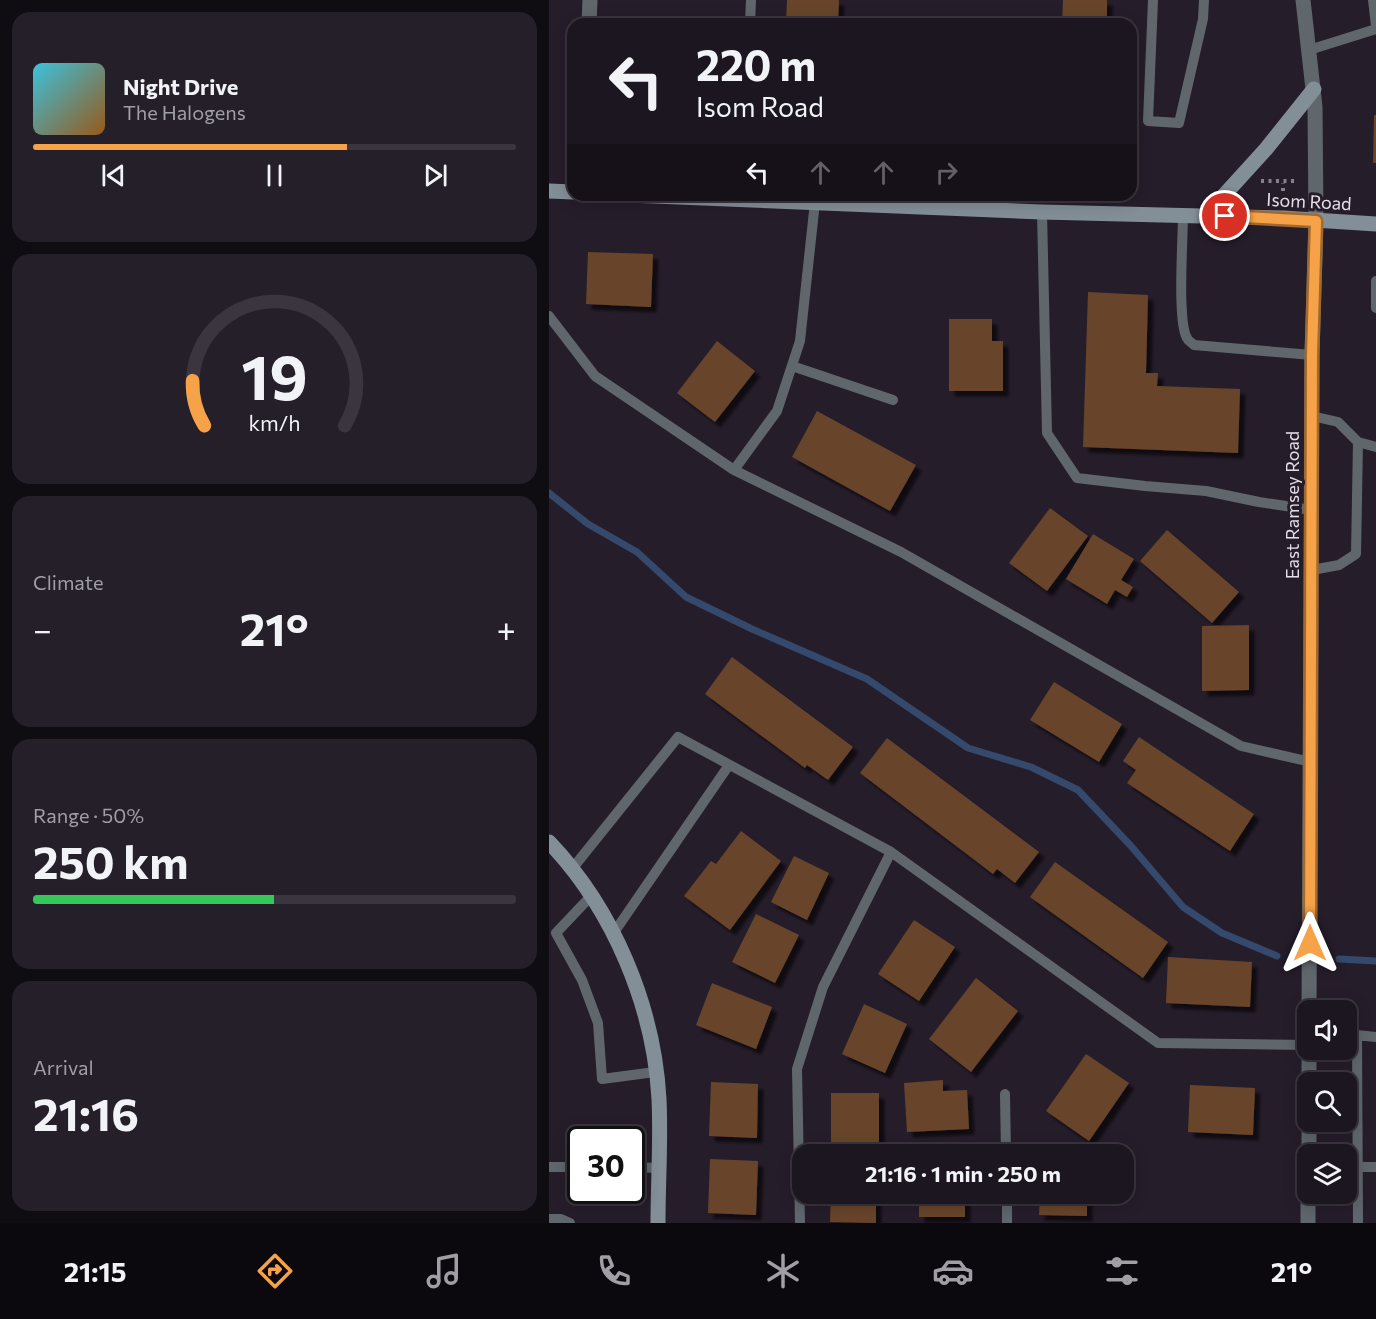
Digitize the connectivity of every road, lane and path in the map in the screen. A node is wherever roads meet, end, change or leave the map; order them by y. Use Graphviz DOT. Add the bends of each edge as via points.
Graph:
graph roads {
  1 [pos="591,0"];
  2 [pos="751,0"];
  3 [pos="1153,0"];
  4 [pos="1204,0"];
  5 [pos="1303,0"];
  6 [pos="1373,0"];
  7 [pos="590,18"];
  8 [pos="750,18"];
  9 [pos="1376,27"];
  10 [pos="1309,50"];
  11 [pos="1314,89"];
  12 [pos="1255,181"];
  13 [pos="1294,182"];
  14 [pos="1283,183"];
  15 [pos="549,191"];
  16 [pos="1283,191"];
  17 [pos="567,192"];
  18 [pos="801,201"];
  19 [pos="815,202"];
  20 [pos="1042,212"];
  21 [pos="1183,215"];
  22 [pos="1206,215"];
  23 [pos="1316,221"];
  24 [pos="1376,224"];
  25 [pos="1376,281"];
  26 [pos="1376,308"];
  27 [pos="549,316"];
  28 [pos="1312,355"];
  29 [pos="792,366"];
  30 [pos="893,400"];
  31 [pos="1312,416"];
  32 [pos="1358,442"];
  33 [pos="1376,447"];
  34 [pos="734,470"];
  35 [pos="1312,510"];
  36 [pos="1312,570"];
  37 [pos="1311,762"];
  38 [pos="729,765"];
  39 [pos="549,842"];
  40 [pos="891,852"];
  41 [pos="572,869"];
  42 [pos="591,896"];
  43 [pos="613,934"];
  44 [pos="1309,1000"];
  45 [pos="1376,1037"];
  46 [pos="1297,1045"];
  47 [pos="655,1072"];
  48 [pos="1005,1094"];
  49 [pos="1006,1144"];
  50 [pos="1353,1144"];
  51 [pos="1357,1166"];
  52 [pos="549,1167"];
  53 [pos="567,1167"];
  54 [pos="1376,1167"];
  55 [pos="645,1168"];
  56 [pos="659,1168"];
  57 [pos="1007,1204"];
  58 [pos="1308,1204"];
  59 [pos="1356,1204"];
  60 [pos="549,1219"];
  61 [pos="570,1223"];
  62 [pos="658,1223"];
  63 [pos="800,1223"];
  64 [pos="1007,1223"];
  65 [pos="1308,1223"];
  66 [pos="1358,1223"];
  1 -- 7 [label="street"];
  2 -- 8 [label="lane"];
  3 -- 4 [label="lane" via="1148,121 1179,123"];
  5 -- 10 [label="street, East Ramsey Road"];
  6 -- 9 [label="lane"];
  9 -- 10 [label="lane"];
  10 -- 11 [label="street, East Ramsey Road"];
  11 -- 22 [label="street"];
  11 -- 23 [label="street, East Ramsey Road"];
  12 -- 14 [label="path"];
  13 -- 14 [label="path"];
  14 -- 16 [label="path"];
  15 -- 17 [label="street"];
  18 -- 19 [label="street, Isom Road"];
  19 -- 20 [label="street, Isom Road"];
  19 -- 29 [label="lane" via="800,341"];
  20 -- 21 [label="street, Isom Road"];
  20 -- 35 [label="lane" via="1047,434 1077,478 1206,491"];
  21 -- 22 [label="street, Isom Road"];
  21 -- 28 [label="lane" via="1181,296 1187,338 1194,345"];
  22 -- 23 [label="street, Isom Road"];
  23 -- 24 [label="street, Isom Road"];
  23 -- 28 [label="street, East Ramsey Road"];
  25 -- 26 [label="lane"];
  27 -- 34 [label="lane" via="595,376"];
  28 -- 31 [label="street, East Ramsey Road"];
  29 -- 30 [label="lane"];
  29 -- 34 [label="lane" via="777,411"];
  31 -- 32 [label="lane" via="1338,422"];
  31 -- 35 [label="street, East Ramsey Road"];
  32 -- 33 [label="lane"];
  32 -- 36 [label="lane" via="1356,554 1339,565"];
  34 -- 37 [label="lane" via="901,552 1241,746"];
  35 -- 36 [label="street, East Ramsey Road"];
  36 -- 37 [label="street, East Ramsey Road"];
  37 -- 44 [label="street, East Ramsey Road"];
  38 -- 40 [label="lane"];
  38 -- 41 [label="lane" via="678,737"];
  38 -- 43 [label="lane"];
  39 -- 41 [label="street"];
  40 -- 46 [label="lane" via="1158,1043"];
  40 -- 63 [label="lane" via="823,987 797,1069"];
  41 -- 42 [label="street"];
  42 -- 43 [label="street"];
  42 -- 47 [label="lane" via="556,933 582,980 598,1023 602,1079"];
  43 -- 47 [label="street" via="643,1009"];
  45 -- 50 [label="lane" via="1357,1035"];
  47 -- 56 [label="street"];
  48 -- 49 [label="lane"];
  51 -- 54 [label="lane"];
  52 -- 53 [label="lane"];
  55 -- 56 [label="lane"];
  56 -- 62 [label="street"];
  57 -- 64 [label="lane"];
  58 -- 65 [label="street"];
  59 -- 66 [label="lane"];
  60 -- 61 [label="lane"];
}
